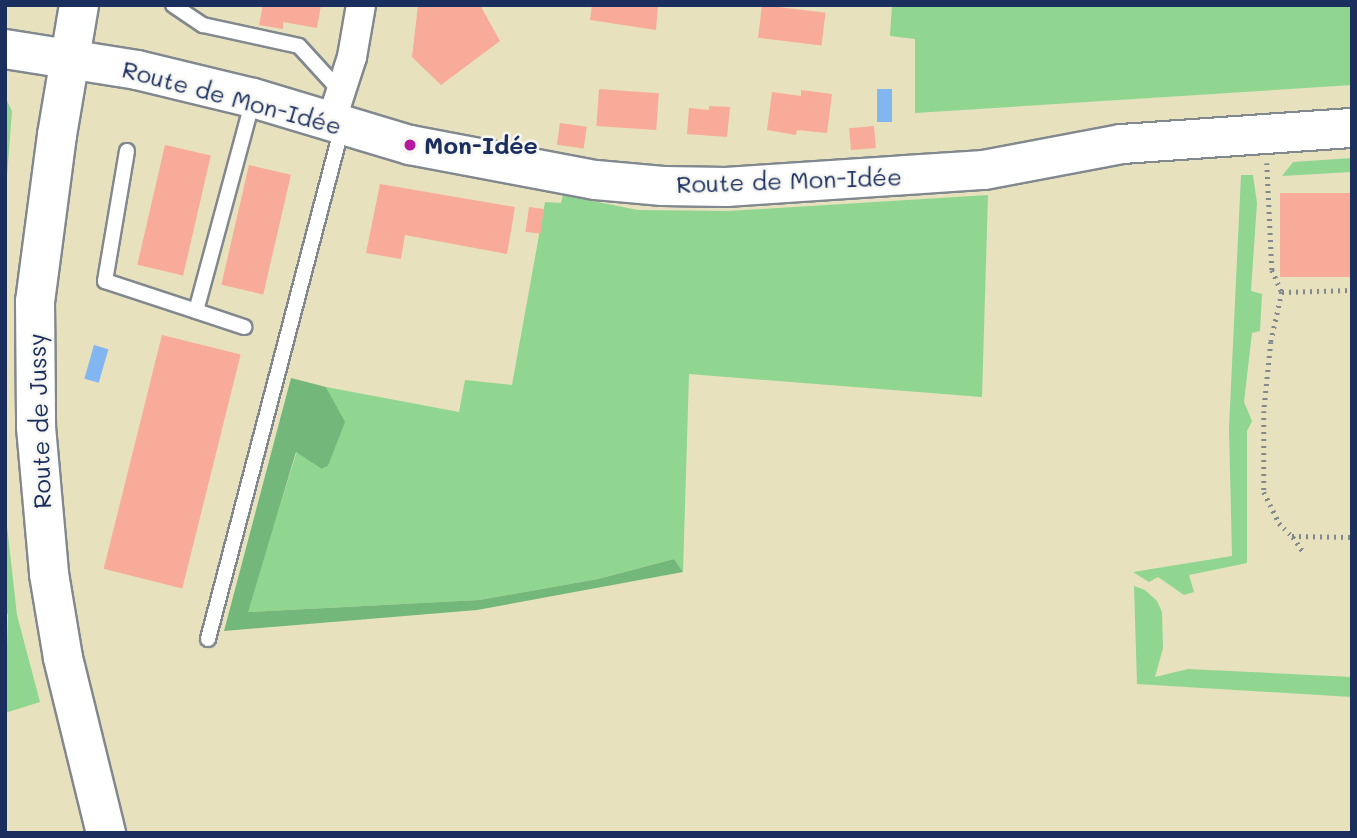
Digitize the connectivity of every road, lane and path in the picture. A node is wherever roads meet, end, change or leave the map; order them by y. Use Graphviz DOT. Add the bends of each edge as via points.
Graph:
graph roads {
  1 [pos="79,5"];
  2 [pos="173,5"];
  3 [pos="361,5"];
  4 [pos="5,49"];
  5 [pos="70,60"];
  6 [pos="253,98"];
  7 [pos="338,113"];
  8 [pos="1352,128"];
  9 [pos="1265,134"];
  10 [pos="127,151"];
  11 [pos="1352,290"];
  12 [pos="1282,292"];
  13 [pos="196,311"];
  14 [pos="244,327"];
  15 [pos="1292,536"];
  16 [pos="1352,537"];
  17 [pos="1304,552"];
  18 [pos="208,639"];
  19 [pos="106,833"];
  1 -- 5 [label="main road, Route de Jussy"];
  2 -- 7 [label="lane" via="203,25 299,46"];
  3 -- 7 [label="street"];
  4 -- 5 [label="main road, Route de Mon-Idée"];
  5 -- 6 [label="main road, Route de Mon-Idée" via="137,70"];
  5 -- 19 [label="main road, Route de Jussy" via="35,301 36,427 44,537 61,646"];
  6 -- 7 [label="main road, Route de Mon-Idée"];
  6 -- 13 [label="lane"];
  7 -- 9 [label="main road, Route de Mon-Idée" via="410,145 596,180 726,187 984,170 1122,144"];
  7 -- 18 [label="lane"];
  8 -- 9 [label="main road, Route de Mon-Idée"];
  9 -- 12 [label="path" via="1272,270"];
  10 -- 13 [label="lane" via="105,281"];
  11 -- 12 [label="path"];
  12 -- 15 [label="path" via="1271,342 1263,472 1270,509"];
  13 -- 14 [label="lane"];
  15 -- 16 [label="path"];
  15 -- 17 [label="path"];
}
